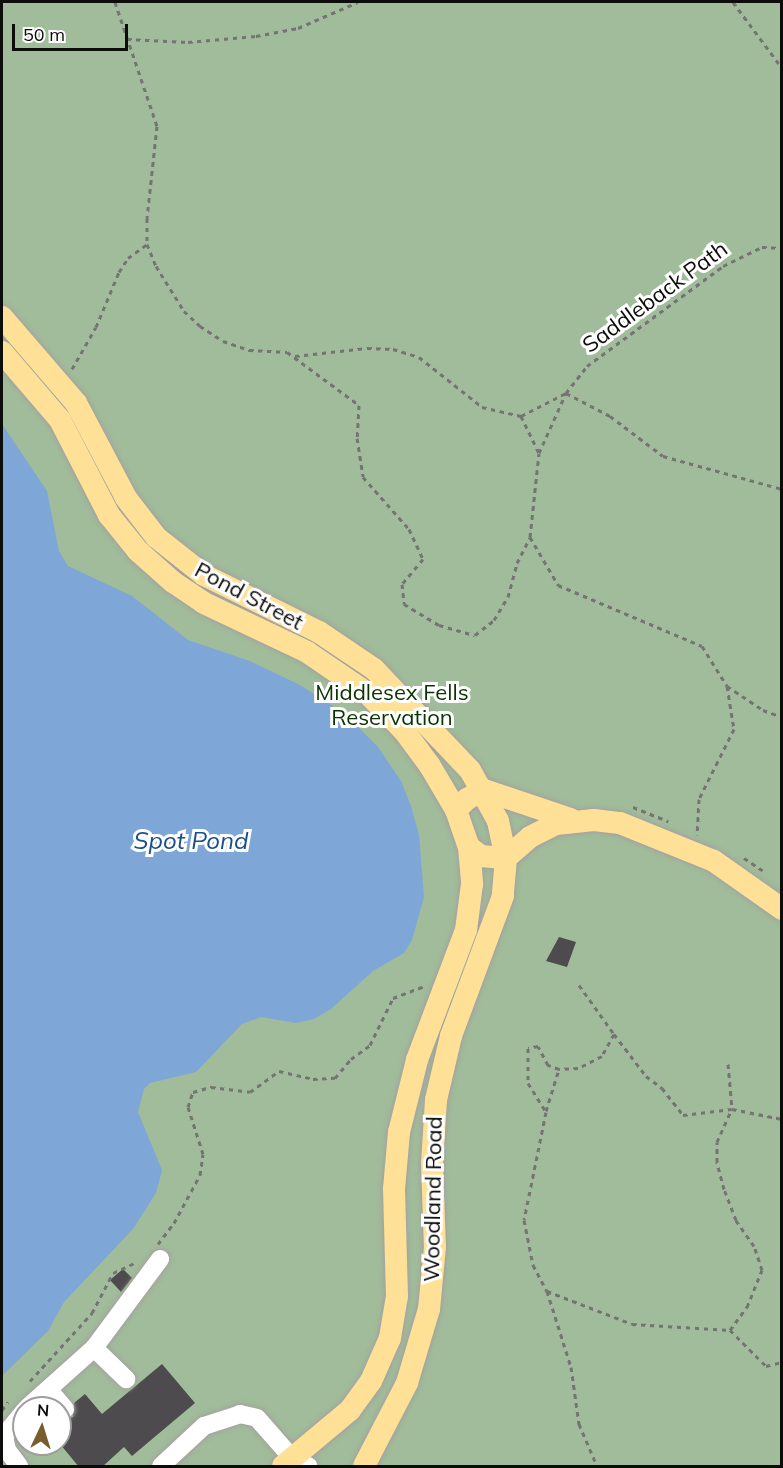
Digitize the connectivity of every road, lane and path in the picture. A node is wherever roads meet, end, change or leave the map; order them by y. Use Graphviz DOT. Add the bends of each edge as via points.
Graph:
graph roads {
  1 [pos="115,2"];
  2 [pos="358,2"];
  3 [pos="737,2"];
  4 [pos="128,39"];
  5 [pos="782,68"];
  6 [pos="147,244"];
  7 [pos="782,248"];
  8 [pos="2,317"];
  9 [pos="2,352"];
  10 [pos="295,356"];
  11 [pos="62,384"];
  12 [pos="566,393"];
  13 [pos="520,416"];
  14 [pos="539,453"];
  15 [pos="782,489"];
  16 [pos="530,537"];
  17 [pos="727,686"];
  18 [pos="782,717"];
  19 [pos="484,790"];
  20 [pos="456,810"];
  21 [pos="578,820"];
  22 [pos="697,836"];
  23 [pos="469,847"];
  24 [pos="506,858"];
  25 [pos="782,909"];
  26 [pos="579,985"];
  27 [pos="445,988"];
  28 [pos="614,1034"];
  29 [pos="728,1064"];
  30 [pos="559,1070"];
  31 [pos="732,1109"];
  32 [pos="546,1112"];
  33 [pos="782,1119"];
  34 [pos="152,1255"];
  35 [pos="547,1291"];
  36 [pos="730,1330"];
  37 [pos="94,1348"];
  38 [pos="782,1362"];
  39 [pos="126,1379"];
  40 [pos="27,1384"];
  41 [pos="49,1390"];
  42 [pos="38,1396"];
  43 [pos="54,1396"];
  44 [pos="12,1422"];
  45 [pos="295,1464"];
  46 [pos="19,1467"];
  47 [pos="161,1467"];
  48 [pos="364,1467"];
  49 [pos="597,1467"];
  1 -- 4 [label="path"];
  2 -- 4 [label="path" via="298,28 256,36 188,42"];
  3 -- 5 [label="path"];
  4 -- 6 [label="path" via="157,126"];
  6 -- 10 [label="path" via="172,294 200,326 243,348 281,350"];
  6 -- 11 [label="path" via="128,258 118,272 96,327"];
  7 -- 12 [label="path, Saddleback Path" via="762,247 723,266 587,366"];
  8 -- 11 [label="main road, Pond Street"];
  9 -- 20 [label="main road, Pond Street" via="60,420 98,496 138,551 204,603 307,652 367,693 419,749"];
  10 -- 13 [label="path" via="393,349 434,365 482,407"];
  10 -- 16 [label="path" via="358,405 357,438 363,477 409,529 423,559 402,584 404,604 439,625 475,635 494,620 508,597 516,563"];
  11 -- 19 [label="main road, Pond Street" via="87,420 126,498 166,546 220,585 319,632 363,660 405,697"];
  12 -- 13 [label="path"];
  12 -- 14 [label="path, Saddleback Path"];
  12 -- 15 [label="path" via="610,416 663,456 697,469"];
  13 -- 14 [label="path"];
  14 -- 16 [label="path, Saddleback Path"];
  16 -- 17 [label="path" via="558,585 702,646"];
  17 -- 18 [label="path" via="763,710"];
  17 -- 22 [label="path" via="735,729 699,799"];
  19 -- 20 [label="main road" via="467,798"];
  19 -- 21 [label="main road, Pond Street" via="531,809"];
  19 -- 24 [label="main road, Woodland Road" via="498,821"];
  20 -- 23 [label="main road, Pond Street"];
  21 -- 24 [label="main road, Pond Street" via="544,828"];
  21 -- 25 [label="main road, Pond Street" via="620,823 666,839 728,870"];
  23 -- 24 [label="main road" via="481,856"];
  23 -- 27 [label="main road, Woodland Road" via="469,918"];
  24 -- 48 [label="main road, Woodland Road" via="500,909 452,1036 436,1100 432,1163 434,1276 425,1327 394,1412"];
  26 -- 28 [label="path"];
  27 -- 34 [label="path" via="425,986 393,998 370,1045 335,1078 314,1079 279,1071 250,1092 211,1087 193,1092 188,1107 203,1154 200,1175"];
  27 -- 45 [label="main road, Woodland Road" via="412,1078 399,1132 394,1198 397,1296 387,1346 371,1381 350,1410"];
  28 -- 30 [label="path" via="602,1056 578,1068"];
  28 -- 31 [label="path" via="683,1115"];
  29 -- 31 [label="path"];
  30 -- 32 [label="path"];
  30 -- 32 [label="path" via="548,1065 538,1046 528,1048 528,1083"];
  31 -- 33 [label="path"];
  31 -- 36 [label="path" via="717,1142 717,1162 723,1189 736,1220 754,1246 762,1270 747,1306"];
  32 -- 35 [label="path" via="524,1220 532,1265"];
  34 -- 37 [label="lane"];
  34 -- 40 [label="path" via="113,1273 92,1313"];
  35 -- 36 [label="path" via="632,1324"];
  35 -- 49 [label="path" via="571,1367 579,1424"];
  36 -- 38 [label="path" via="766,1366"];
  37 -- 39 [label="lane"];
  37 -- 41 [label="lane"];
  41 -- 42 [label="lane"];
  41 -- 43 [label="lane"];
  44 -- 46 [label="lane" via="4,1436 7,1450"];
  45 -- 47 [label="lane" via="266,1426 240,1414 204,1426"];
}
